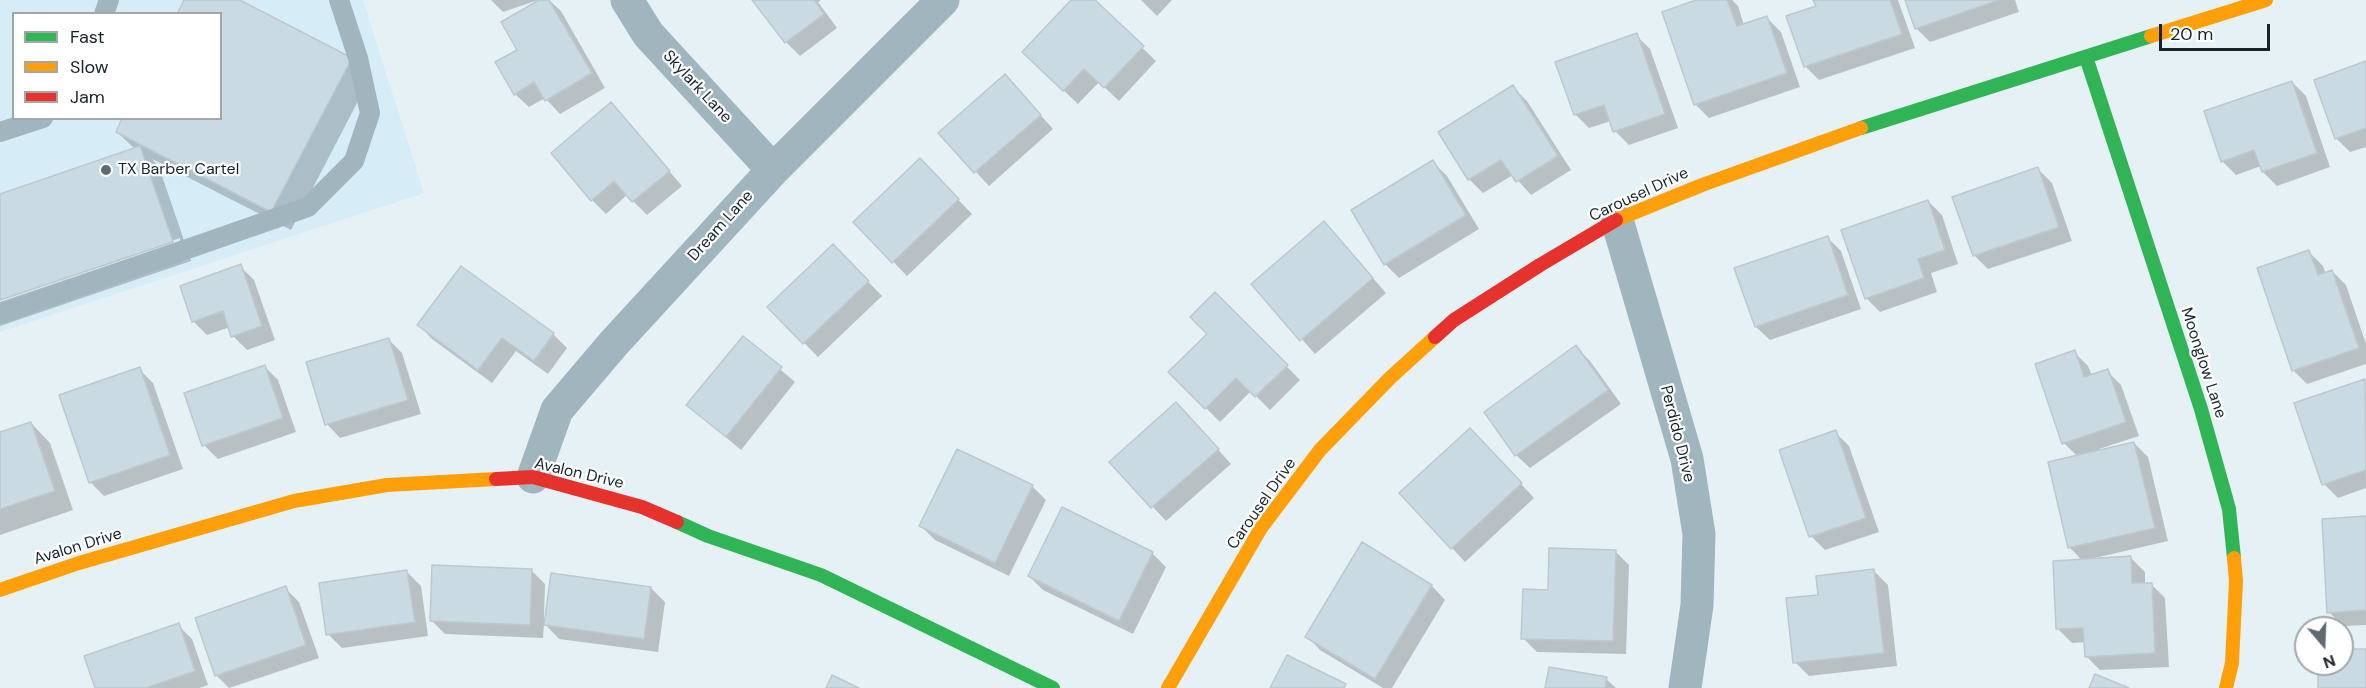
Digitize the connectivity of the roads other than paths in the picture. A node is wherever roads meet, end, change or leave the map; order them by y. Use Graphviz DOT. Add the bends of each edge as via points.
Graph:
graph roads {
  1 [pos="339,0"];
  2 [pos="627,0"];
  3 [pos="943,0"];
  4 [pos="2266,0"];
  5 [pos="2086,57"];
  6 [pos="37,120"];
  7 [pos="0,132"];
  8 [pos="773,170"];
  9 [pos="1617,220"];
  10 [pos="0,314"];
  11 [pos="533,477"];
  12 [pos="0,590"];
  13 [pos="1053,688"];
  14 [pos="1168,688"];
  15 [pos="1686,688"];
  16 [pos="2226,688"];
  1 -- 10 [label="lane" via="370,113 354,161 308,207"];
  2 -- 8 [label="street, Skylark Lane" via="648,34"];
  3 -- 8 [label="street, Dream Lane"];
  4 -- 5 [label="street, Carousel Drive"];
  5 -- 9 [label="street, Carousel Drive" via="1887,119 1702,185"];
  5 -- 16 [label="street, Moonglow Lane" via="2201,409 2229,509 2236,581 2232,663"];
  6 -- 7 [label="lane"];
  8 -- 11 [label="street, Dream Lane" via="557,411"];
  9 -- 14 [label="street, Carousel Drive" via="1454,320 1320,450 1261,528"];
  9 -- 15 [label="street, Perdido Drive" via="1687,459 1699,534 1697,605"];
  11 -- 12 [label="street, Avalon Drive" via="387,485 294,501"];
  11 -- 13 [label="street, Avalon Drive" via="642,507 708,536 821,575"];
}
